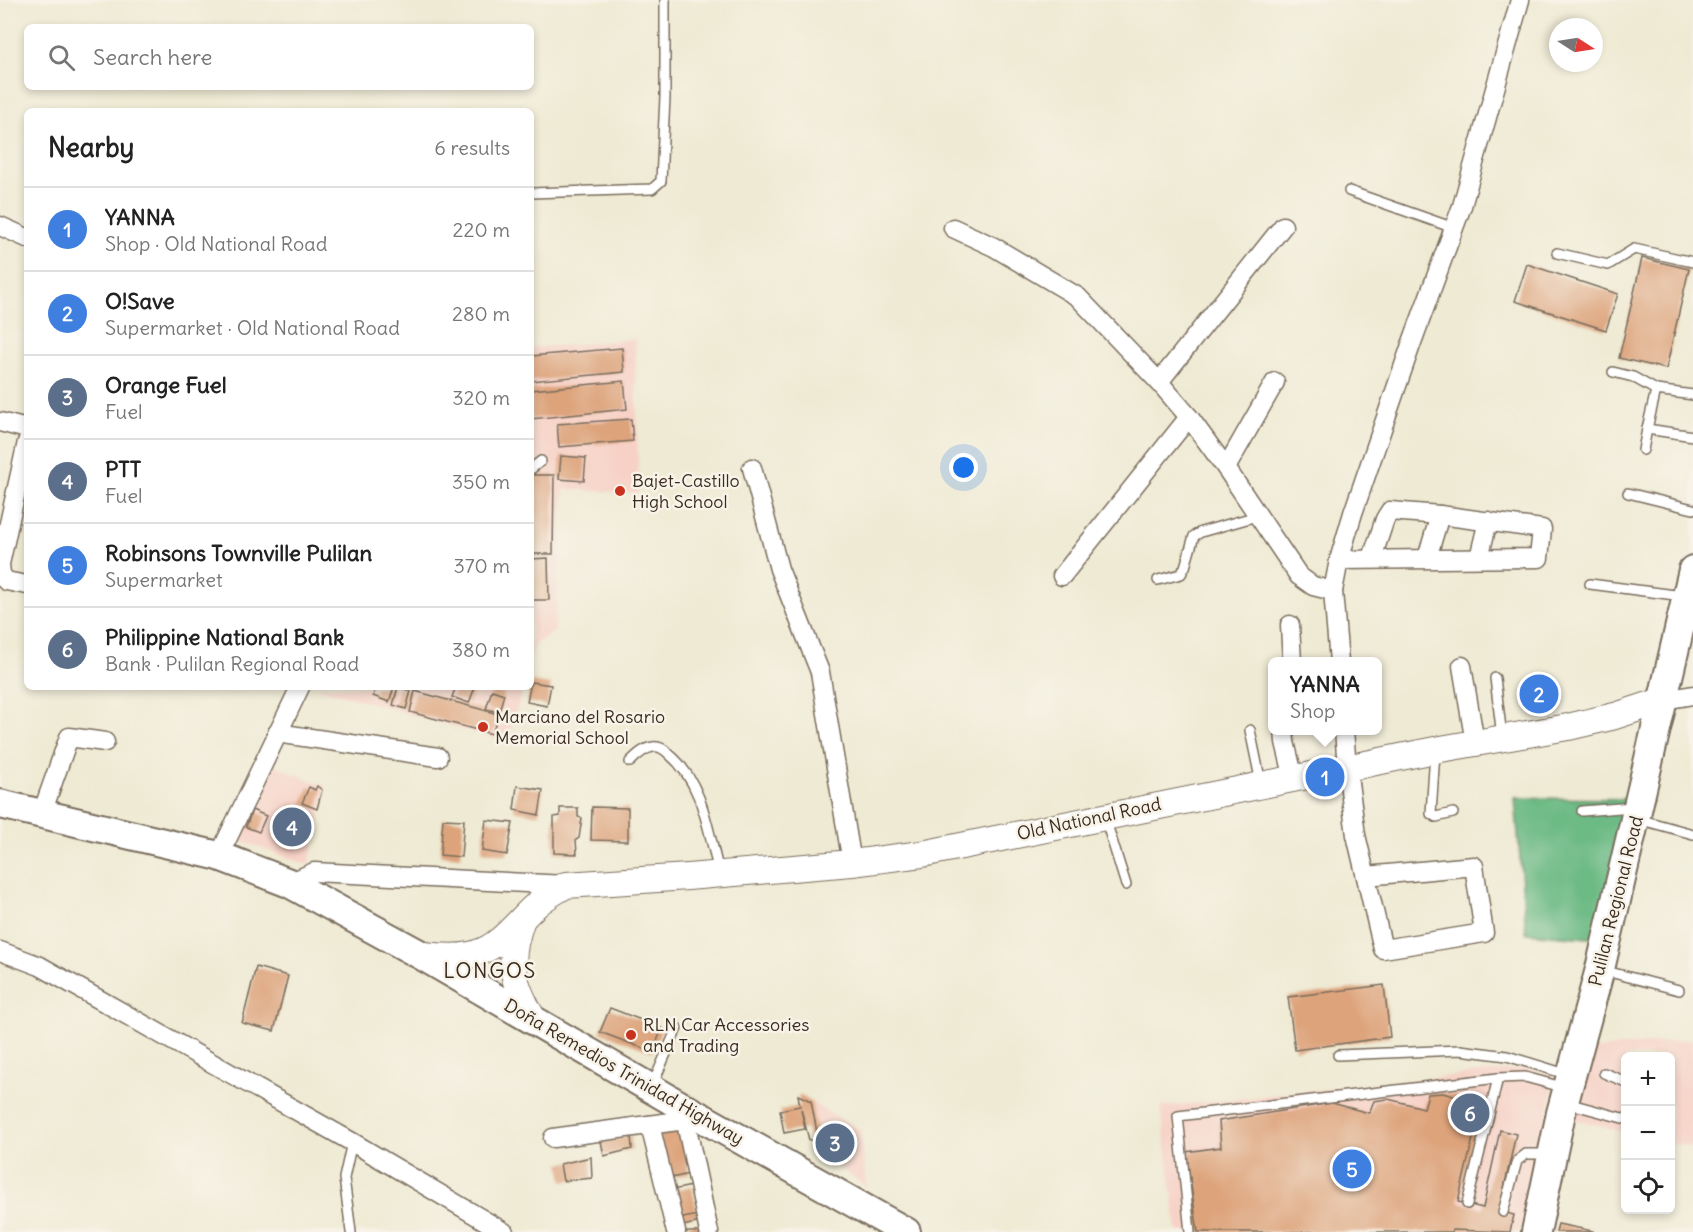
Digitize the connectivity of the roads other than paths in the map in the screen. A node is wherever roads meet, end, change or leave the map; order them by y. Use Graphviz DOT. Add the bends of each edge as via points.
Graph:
graph roads {
  1 [pos="665,0"];
  2 [pos="1520,0"];
  3 [pos="1349,191"];
  4 [pos="534,194"];
  5 [pos="0,226"];
  6 [pos="1283,226"];
  7 [pos="953,228"];
  8 [pos="1454,228"];
  9 [pos="24,237"];
  10 [pos="1557,253"];
  11 [pos="1693,262"];
  12 [pos="1614,372"];
  13 [pos="1275,381"];
  14 [pos="1159,382"];
  15 [pos="1656,390"];
  16 [pos="1693,395"];
  17 [pos="1189,417"];
  18 [pos="0,422"];
  19 [pos="24,428"];
  20 [pos="1647,429"];
  21 [pos="1693,436"];
  22 [pos="1643,450"];
  23 [pos="24,456"];
  24 [pos="541,461"];
  25 [pos="534,467"];
  26 [pos="753,468"];
  27 [pos="1226,468"];
  28 [pos="1628,492"];
  29 [pos="1693,509"];
  30 [pos="1440,514"];
  31 [pos="1257,516"];
  32 [pos="1488,521"];
  33 [pos="1372,558"];
  34 [pos="1427,558"];
  35 [pos="1479,558"];
  36 [pos="1339,560"];
  37 [pos="1062,576"];
  38 [pos="1158,580"];
  39 [pos="1690,583"];
  40 [pos="24,584"];
  41 [pos="1590,584"];
  42 [pos="1333,591"];
  43 [pos="1290,625"];
  44 [pos="1292,657"];
  45 [pos="1339,657"];
  46 [pos="1462,666"];
  47 [pos="1495,678"];
  48 [pos="298,690"];
  49 [pos="1693,695"];
  50 [pos="1664,700"];
  51 [pos="1250,730"];
  52 [pos="277,733"];
  53 [pos="1284,735"];
  54 [pos="1344,735"];
  55 [pos="1503,739"];
  56 [pos="105,742"];
  57 [pos="1475,743"];
  58 [pos="1436,750"];
  59 [pos="438,757"];
  60 [pos="630,762"];
  61 [pos="1347,768"];
  62 [pos="1294,778"];
  63 [pos="1261,785"];
  64 [pos="0,804"];
  65 [pos="1582,811"];
  66 [pos="1637,812"];
  67 [pos="42,813"];
  68 [pos="1453,813"];
  69 [pos="1104,816"];
  70 [pos="1693,834"];
  71 [pos="219,856"];
  72 [pos="852,863"];
  73 [pos="719,874"];
  74 [pos="1366,876"];
  75 [pos="289,884"];
  76 [pos="566,885"];
  77 [pos="1126,885"];
  78 [pos="521,921"];
  79 [pos="0,951"];
  80 [pos="421,955"];
  81 [pos="1600,969"];
  82 [pos="1679,990"];
  83 [pos="533,1019"];
  84 [pos="677,1028"];
  85 [pos="1338,1055"];
  86 [pos="1604,1073"];
  87 [pos="1498,1078"];
  88 [pos="1621,1081"];
  89 [pos="651,1088"];
  90 [pos="1568,1089"];
  91 [pos="684,1113"];
  92 [pos="1621,1116"];
  93 [pos="650,1125"];
  94 [pos="553,1138"];
  95 [pos="352,1142"];
  96 [pos="1553,1154"];
  97 [pos="1467,1204"];
  98 [pos="1503,1212"];
  99 [pos="351,1232"];
  100 [pos="504,1232"];
  101 [pos="676,1232"];
  102 [pos="709,1232"];
  103 [pos="906,1232"];
  104 [pos="1190,1232"];
  105 [pos="1536,1232"];
  1 -- 4 [label="lane" via="661,181 652,189"];
  2 -- 8 [label="street"];
  3 -- 8 [label="lane"];
  5 -- 9 [label="street"];
  6 -- 14 [label="street"];
  7 -- 14 [label="street" via="994,247 1078,297"];
  8 -- 36 [label="street"];
  10 -- 11 [label="lane" via="1608,265 1634,249"];
  12 -- 15 [label="lane"];
  13 -- 27 [label="street"];
  14 -- 17 [label="street"];
  15 -- 16 [label="lane"];
  15 -- 20 [label="lane"];
  17 -- 27 [label="street"];
  17 -- 37 [label="street"];
  18 -- 19 [label="street"];
  20 -- 21 [label="lane"];
  20 -- 22 [label="lane"];
  23 -- 40 [label="street" via="0,564 6,581"];
  24 -- 25 [label="lane"];
  26 -- 72 [label="street" via="778,569 820,672"];
  27 -- 31 [label="street"];
  28 -- 29 [label="lane"];
  30 -- 32 [label="street"];
  30 -- 33 [label="street" via="1390,511"];
  30 -- 34 [label="street"];
  31 -- 38 [label="lane" via="1194,536 1181,574"];
  31 -- 42 [label="street" via="1299,576 1313,586"];
  32 -- 35 [label="street"];
  32 -- 35 [label="street" via="1542,529 1539,558"];
  33 -- 34 [label="street"];
  33 -- 36 [label="street"];
  34 -- 35 [label="street"];
  36 -- 42 [label="street"];
  39 -- 41 [label="lane"];
  39 -- 50 [label="main road, Pulilan Regional Road"];
  42 -- 45 [label="street"];
  43 -- 44 [label="street"];
  46 -- 57 [label="street"];
  47 -- 55 [label="lane"];
  48 -- 52 [label="street"];
  49 -- 50 [label="street"];
  50 -- 55 [label="main road, Old National Road" via="1615,716"];
  50 -- 66 [label="main road, Pulilan Regional Road"];
  51 -- 63 [label="lane"];
  52 -- 59 [label="street"];
  52 -- 71 [label="street"];
  53 -- 62 [label="street"];
  54 -- 61 [label="street"];
  55 -- 57 [label="main road, Old National Road"];
  56 -- 67 [label="street" via="69,737"];
  57 -- 58 [label="main road, Old National Road"];
  58 -- 61 [label="main road, Old National Road"];
  58 -- 68 [label="lane" via="1431,814 1436,817"];
  60 -- 73 [label="lane" via="655,746 678,761 696,788"];
  61 -- 62 [label="main road, Old National Road"];
  61 -- 74 [label="street"];
  62 -- 63 [label="main road, Old National Road"];
  63 -- 69 [label="main road, Old National Road"];
  64 -- 67 [label="main road, Doña Remedios Trinidad Highway"];
  65 -- 66 [label="lane"];
  66 -- 70 [label="lane"];
  66 -- 81 [label="main road, Pulilan Regional Road"];
  67 -- 71 [label="main road, Doña Remedios Trinidad Highway"];
  69 -- 72 [label="main road, Old National Road" via="922,854"];
  69 -- 77 [label="lane"];
  71 -- 75 [label="main road, Doña Remedios Trinidad Highway"];
  72 -- 73 [label="main road, Old National Road"];
  73 -- 76 [label="main road, Old National Road"];
  74 -- 74 [label="street" via="1474,866 1484,933 1383,948"];
  75 -- 76 [label="street" via="314,872"];
  75 -- 80 [label="main road, Doña Remedios Trinidad Highway"];
  76 -- 78 [label="main road, Old National Road" via="550,893"];
  78 -- 80 [label="main road, Old National Road" via="479,952 454,957"];
  78 -- 83 [label="main road, Old National Road" via="512,955 514,980"];
  79 -- 95 [label="street" via="40,966"];
  80 -- 83 [label="main road, Doña Remedios Trinidad Highway"];
  81 -- 82 [label="lane"];
  81 -- 90 [label="main road, Pulilan Regional Road"];
  83 -- 89 [label="main road, Doña Remedios Trinidad Highway"];
  84 -- 89 [label="lane"];
  85 -- 90 [label="lane" via="1460,1050 1507,1056"];
  86 -- 88 [label="lane"];
  87 -- 90 [label="lane" via="1525,1077"];
  87 -- 97 [label="lane"];
  87 -- 104 [label="lane" via="1178,1116"];
  89 -- 91 [label="main road, Doña Remedios Trinidad Highway"];
  90 -- 92 [label="lane"];
  90 -- 96 [label="main road, Pulilan Regional Road"];
  91 -- 93 [label="street"];
  91 -- 102 [label="street"];
  91 -- 103 [label="main road, Doña Remedios Trinidad Highway"];
  93 -- 94 [label="street"];
  93 -- 101 [label="street"];
  95 -- 99 [label="lane" via="344,1178"];
  95 -- 100 [label="street"];
  96 -- 98 [label="lane" via="1526,1154 1517,1161"];
  96 -- 105 [label="main road, Pulilan Regional Road"];
}
